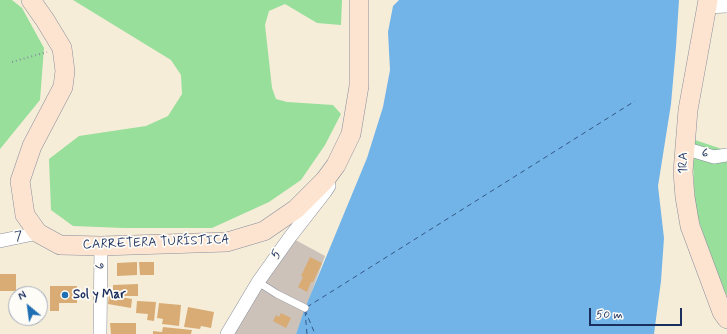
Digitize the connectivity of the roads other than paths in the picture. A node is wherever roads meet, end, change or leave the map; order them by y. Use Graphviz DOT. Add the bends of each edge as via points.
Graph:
graph roads {
  1 [pos="31,0"];
  2 [pos="359,0"];
  3 [pos="707,3"];
  4 [pos="727,6"];
  5 [pos="684,148"];
  6 [pos="727,155"];
  7 [pos="325,180"];
  8 [pos="38,233"];
  9 [pos="0,241"];
  10 [pos="101,246"];
  11 [pos="258,282"];
  12 [pos="305,308"];
  13 [pos="727,319"];
  14 [pos="100,334"];
  15 [pos="227,334"];
  1 -- 8 [label="main road, CARRETERA TURÍSTICA" via="62,48 65,71 63,87 32,146 20,181 24,215"];
  2 -- 7 [label="main road, CARRETERA TURÍSTICA" via="359,86 351,134 336,165"];
  3 -- 4 [label="street"];
  3 -- 5 [label="main road, 1RA" via="688,110"];
  5 -- 6 [label="street, 6" via="714,157"];
  5 -- 13 [label="main road, 1RA" via="683,178 690,226 722,312"];
  7 -- 10 [label="main road, CARRETERA TURÍSTICA" via="296,209 257,234 228,242"];
  7 -- 11 [label="street, 5" via="328,186 325,192"];
  8 -- 9 [label="street, 7"];
  8 -- 10 [label="main road, CARRETERA TURÍSTICA" via="60,245"];
  10 -- 14 [label="street, 6"];
  11 -- 12 [label="lane"];
  11 -- 15 [label="street, 5"];
}
